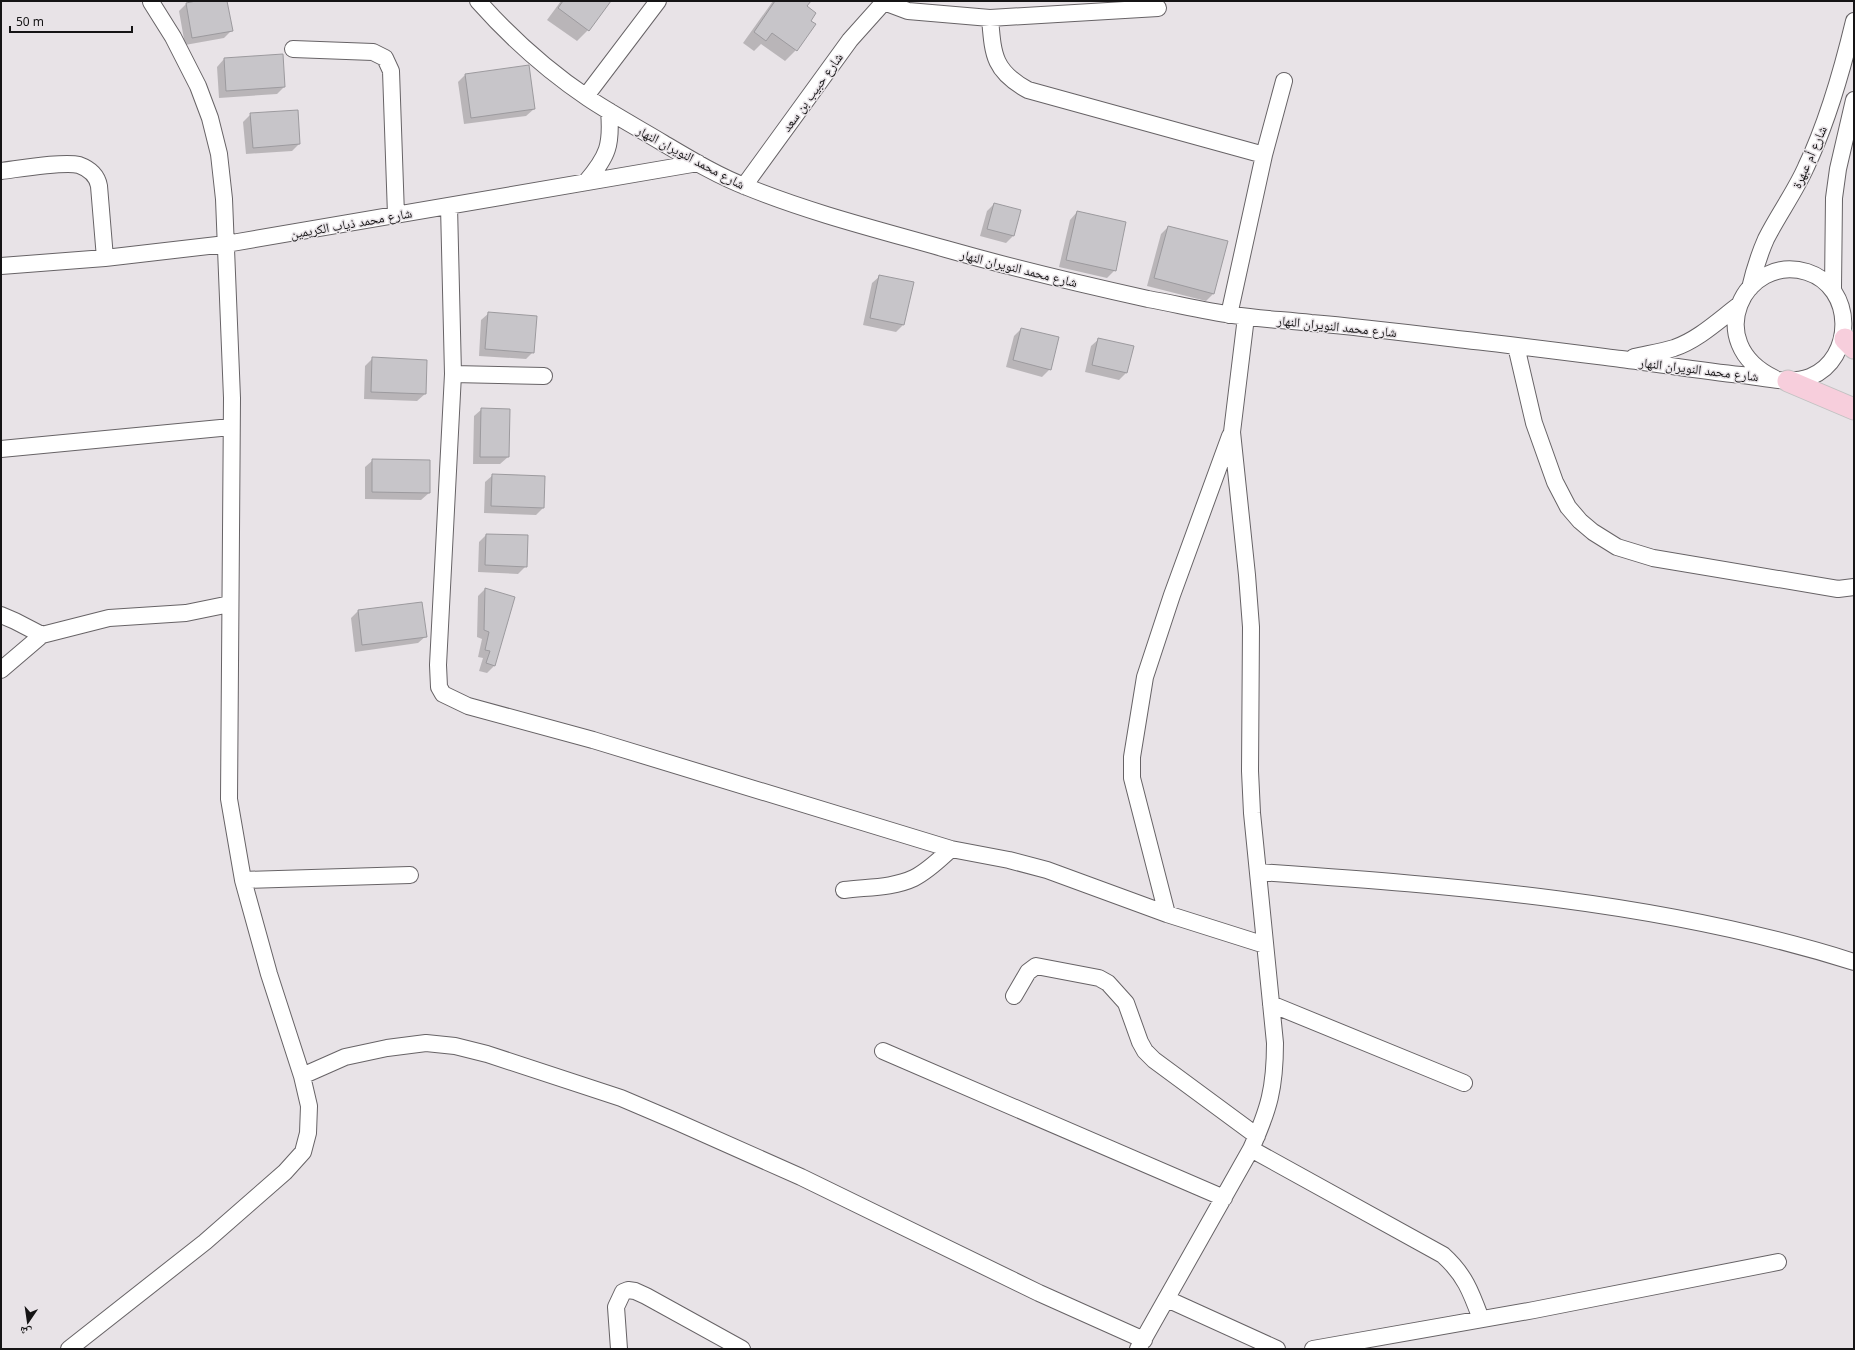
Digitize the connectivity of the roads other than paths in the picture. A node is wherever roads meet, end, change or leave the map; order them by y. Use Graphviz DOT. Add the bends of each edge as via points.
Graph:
graph roads {
  1 [pos="152,1"];
  2 [pos="478,1"];
  3 [pos="658,1"];
  4 [pos="883,2"];
  5 [pos="1158,8"];
  6 [pos="990,18"];
  7 [pos="1854,21"];
  8 [pos="293,49"];
  9 [pos="1284,81"];
  10 [pos="586,96"];
  11 [pos="1854,100"];
  12 [pos="609,111"];
  13 [pos="1264,155"];
  14 [pos="698,163"];
  15 [pos="1,170"];
  16 [pos="586,182"];
  17 [pos="744,186"];
  18 [pos="449,206"];
  19 [pos="396,215"];
  20 [pos="226,244"];
  21 [pos="105,258"];
  22 [pos="1,266"];
  23 [pos="1750,288"];
  24 [pos="1833,288"];
  25 [pos="1739,305"];
  26 [pos="1229,314"];
  27 [pos="1246,317"];
  28 [pos="1850,344"];
  29 [pos="1516,346"];
  30 [pos="1625,359"];
  31 [pos="453,374"];
  32 [pos="544,376"];
  33 [pos="1781,379"];
  34 [pos="1854,410"];
  35 [pos="232,427"];
  36 [pos="1232,432"];
  37 [pos="1,449"];
  38 [pos="1854,587"];
  39 [pos="230,604"];
  40 [pos="1,616"];
  41 [pos="42,635"];
  42 [pos="1,670"];
  43 [pos="951,849"];
  44 [pos="1258,872"];
  45 [pos="410,875"];
  46 [pos="242,880"];
  47 [pos="844,890"];
  48 [pos="1167,914"];
  49 [pos="1265,945"];
  50 [pos="1854,962"];
  51 [pos="1014,996"];
  52 [pos="1271,1004"];
  53 [pos="883,1052"];
  54 [pos="302,1076"];
  55 [pos="1464,1083"];
  56 [pos="1254,1143"];
  57 [pos="1224,1198"];
  58 [pos="1778,1262"];
  59 [pos="1167,1299"];
  60 [pos="1481,1319"];
  61 [pos="1141,1344"];
  62 [pos="69,1349"];
  63 [pos="619,1349"];
  64 [pos="742,1349"];
  65 [pos="1277,1349"];
  66 [pos="1312,1349"];
  1 -- 20 [label="street" via="198,86 210,118 219,154"];
  2 -- 10 [label="street, شارع محمد النويران النهار" via="533,55"];
  3 -- 10 [label="street"];
  4 -- 6 [label="street" via="908,11"];
  4 -- 17 [label="street, شارع حبيب بن سعد" via="850,40"];
  5 -- 6 [label="street"];
  6 -- 13 [label="street" via="997,63 1017,84 1028,90"];
  7 -- 23 [label="street, شارع أم عبهرة" via="1843,65 1819,137 1806,168 1766,239"];
  8 -- 19 [label="street" via="373,52 385,58 391,71"];
  9 -- 13 [label="street"];
  10 -- 12 [label="street, شارع محمد النويران النهار"];
  11 -- 24 [label="street, شارع أم عبهرة" via="1834,198"];
  12 -- 14 [label="street, شارع محمد النويران النهار"];
  12 -- 16 [label="street" via="611,131 605,158"];
  13 -- 26 [label="street"];
  14 -- 16 [label="street, شارع محمد ذياب الكريمين"];
  14 -- 17 [label="street, شارع محمد النويران النهار"];
  15 -- 21 [label="street" via="78,165 92,172 98,179"];
  16 -- 18 [label="street, شارع محمد ذياب الكريمين"];
  17 -- 26 [label="street, شارع محمد النويران النهار" via="882,232 999,264 1114,292"];
  18 -- 19 [label="street, شارع محمد ذياب الكريمين"];
  18 -- 31 [label="street"];
  19 -- 20 [label="street, شارع محمد ذياب الكريمين"];
  20 -- 21 [label="street, شارع محمد ذياب الكريمين"];
  20 -- 35 [label="street"];
  21 -- 22 [label="street, شارع محمد ذياب الكريمين"];
  23 -- 24 [label="street" via="1776,271 1791,269 1821,278"];
  23 -- 25 [label="street"];
  24 -- 28 [label="street" via="1842,304"];
  25 -- 30 [label="street, شارع محمد النويران النهار" via="1685,343"];
  25 -- 33 [label="street" via="1735,320 1736,335 1741,349 1749,362 1760,371"];
  26 -- 27 [label="street, شارع محمد النويران النهار"];
  27 -- 29 [label="street, شارع محمد النويران النهار"];
  27 -- 36 [label="street"];
  28 -- 33 [label="street" via="1824,370 1807,378"];
  29 -- 30 [label="street, شارع محمد النويران النهار"];
  29 -- 38 [label="street" via="1534,422 1555,482 1568,507 1593,532 1617,547 1653,558 1838,589"];
  30 -- 33 [label="street, شارع محمد النويران النهار" via="1698,371"];
  31 -- 32 [label="street"];
  31 -- 43 [label="street" via="438,666 438,687 443,694 468,706 593,740"];
  33 -- 34 [label="main road"];
  35 -- 37 [label="street"];
  35 -- 39 [label="street"];
  36 -- 44 [label="street" via="1248,575 1251,627 1250,771"];
  36 -- 48 [label="street" via="1145,677 1132,757 1132,778"];
  39 -- 41 [label="street" via="186,613 109,618"];
  39 -- 46 [label="street" via="229,799"];
  40 -- 41 [label="street"];
  41 -- 42 [label="street"];
  43 -- 47 [label="street" via="914,878 896,884"];
  43 -- 48 [label="street" via="1047,870"];
  44 -- 49 [label="street"];
  44 -- 50 [label="street" via="1362,879 1576,902 1676,918 1810,948"];
  45 -- 46 [label="street"];
  46 -- 54 [label="street" via="268,974"];
  48 -- 49 [label="street"];
  49 -- 52 [label="street"];
  51 -- 56 [label="street" via="1028,972 1036,966 1104,980 1126,1003 1145,1051"];
  52 -- 55 [label="street"];
  52 -- 56 [label="street" via="1275,1070 1272,1094"];
  53 -- 57 [label="street"];
  54 -- 61 [label="street" via="345,1057 426,1043 455,1046 494,1056 621,1098 676,1121 801,1177"];
  54 -- 62 [label="street" via="309,1106 308,1133 302,1152 285,1172 205,1242"];
  56 -- 57 [label="street"];
  56 -- 60 [label="street" via="1443,1255 1469,1286"];
  57 -- 59 [label="street"];
  58 -- 60 [label="street"];
  59 -- 61 [label="street"];
  59 -- 65 [label="street"];
  60 -- 66 [label="street"];
  63 -- 64 [label="street" via="616,1307 623,1292 628,1290 646,1296"];
}
